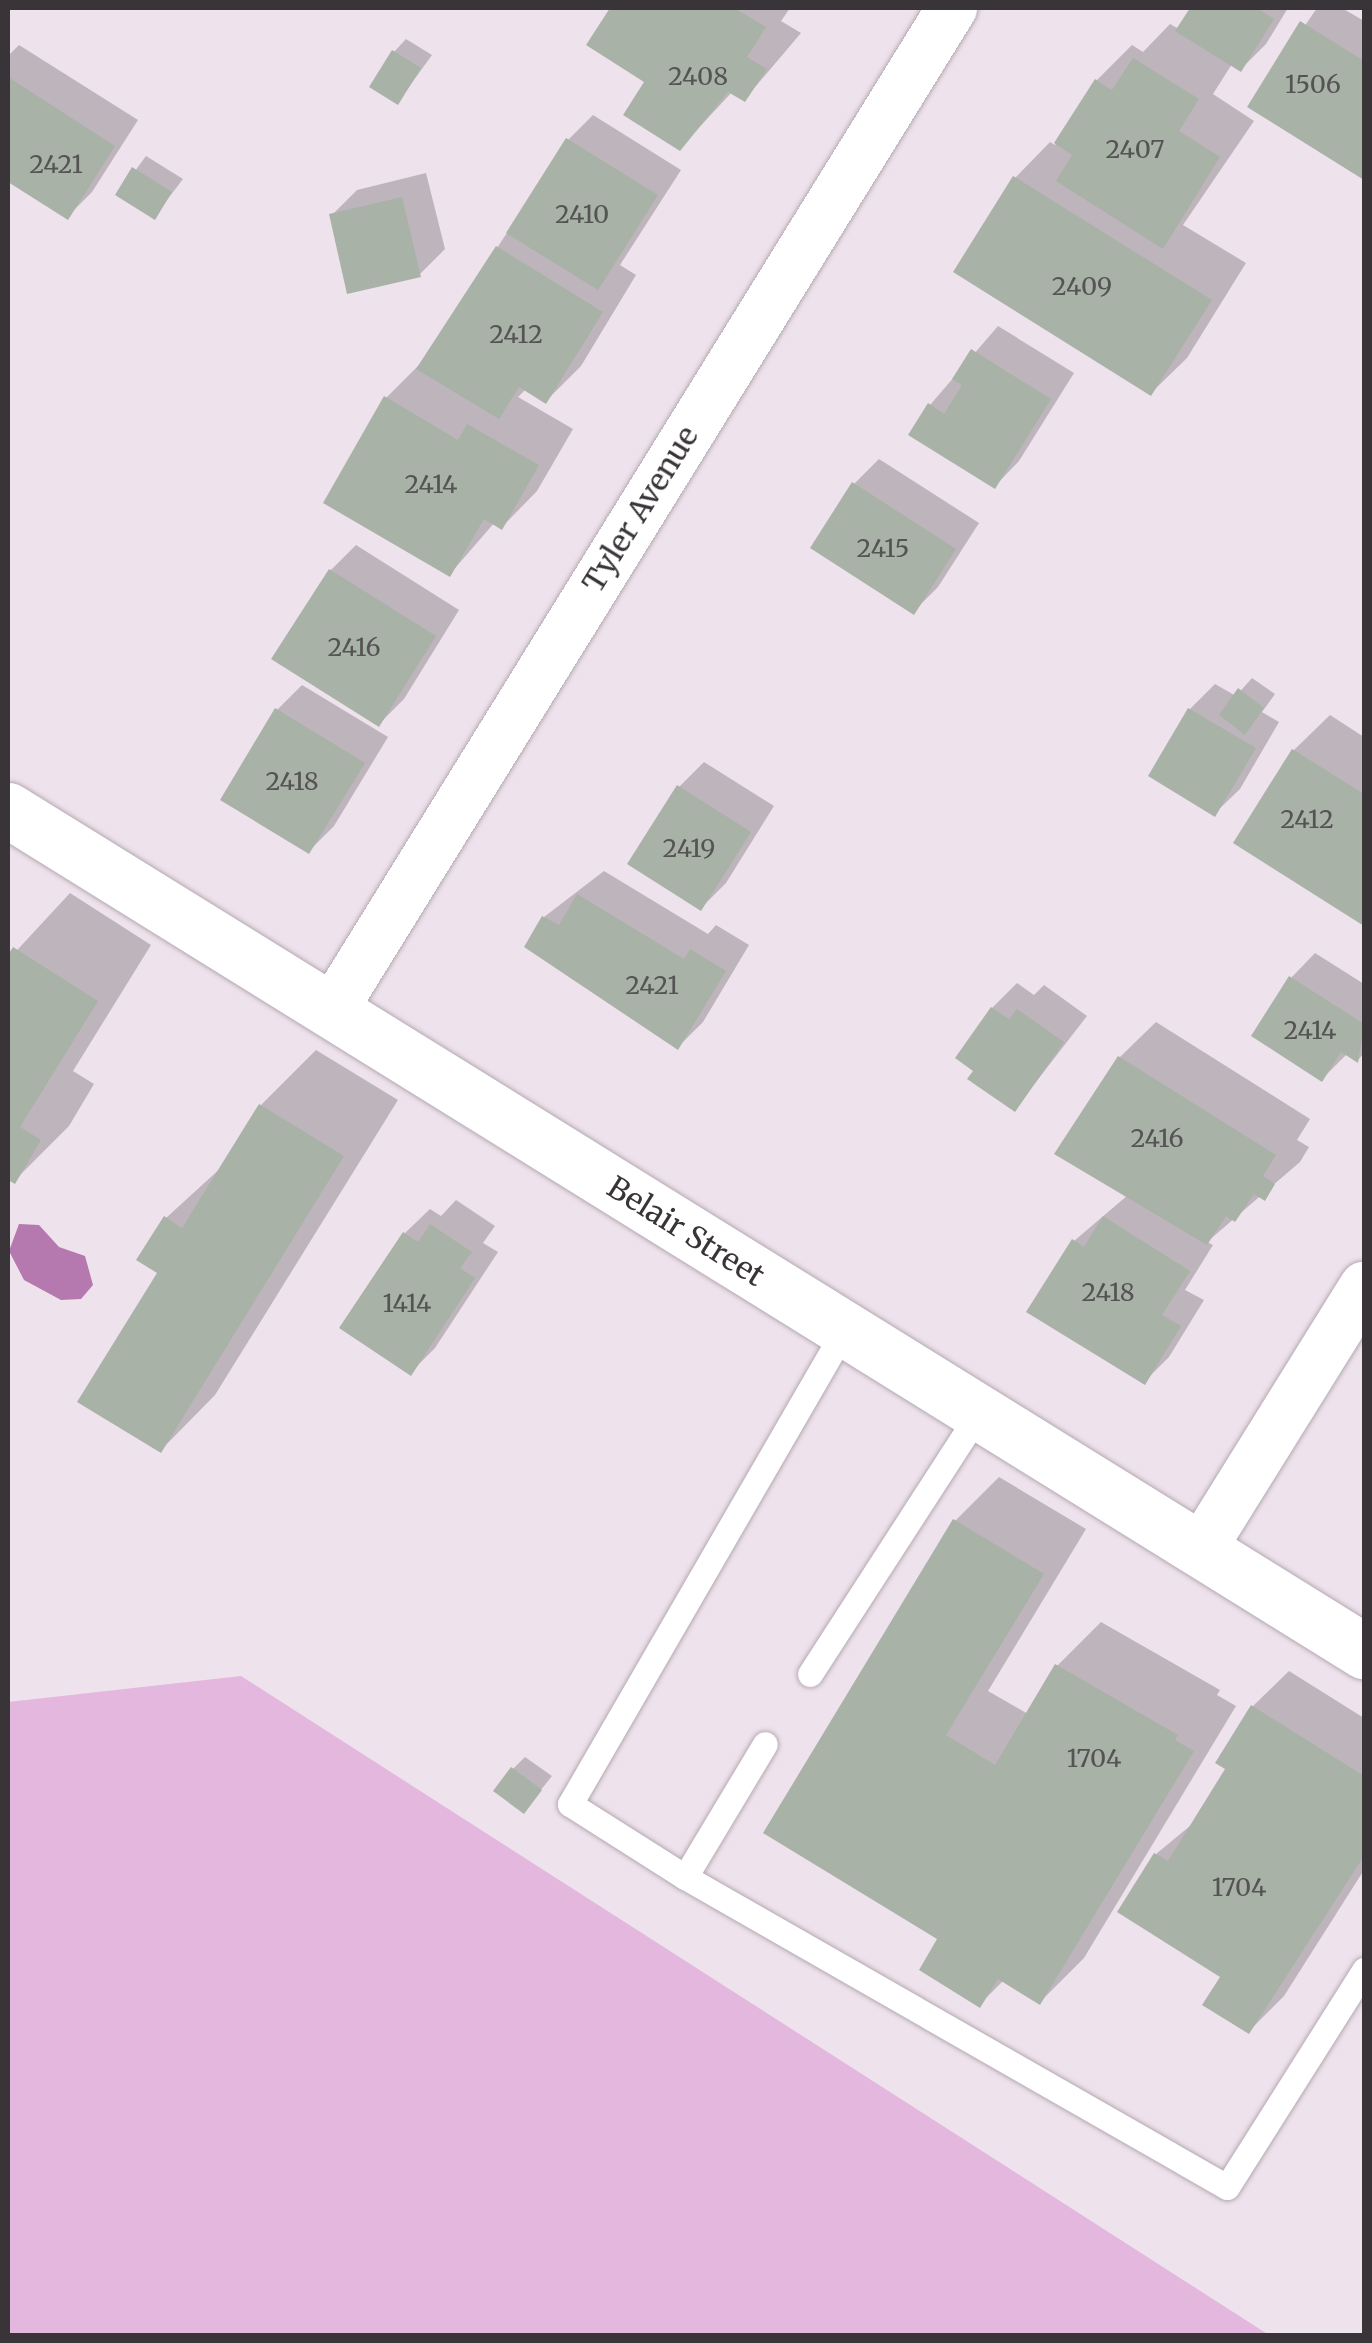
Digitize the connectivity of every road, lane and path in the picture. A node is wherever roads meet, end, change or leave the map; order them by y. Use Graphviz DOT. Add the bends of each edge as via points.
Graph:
graph roads {
  1 [pos="952,8"];
  2 [pos="8,810"];
  3 [pos="331,1012"];
  4 [pos="1364,1287"];
  5 [pos="845,1329"];
  6 [pos="979,1413"];
  7 [pos="1201,1549"];
  8 [pos="1364,1651"];
  9 [pos="810,1674"];
  10 [pos="764,1744"];
  11 [pos="685,1877"];
  12 [pos="1364,1970"];
  1 -- 3 [label="street, Tyler Avenue"];
  2 -- 3 [label="street, Belair Street"];
  3 -- 5 [label="street, Belair Street"];
  4 -- 7 [label="street"];
  5 -- 6 [label="street, Belair Street"];
  5 -- 11 [label="lane" via="570,1804"];
  6 -- 7 [label="street, Belair Street"];
  6 -- 9 [label="lane"];
  7 -- 8 [label="street, Belair Street"];
  10 -- 11 [label="lane"];
  11 -- 12 [label="lane" via="1227,2186"];
}
